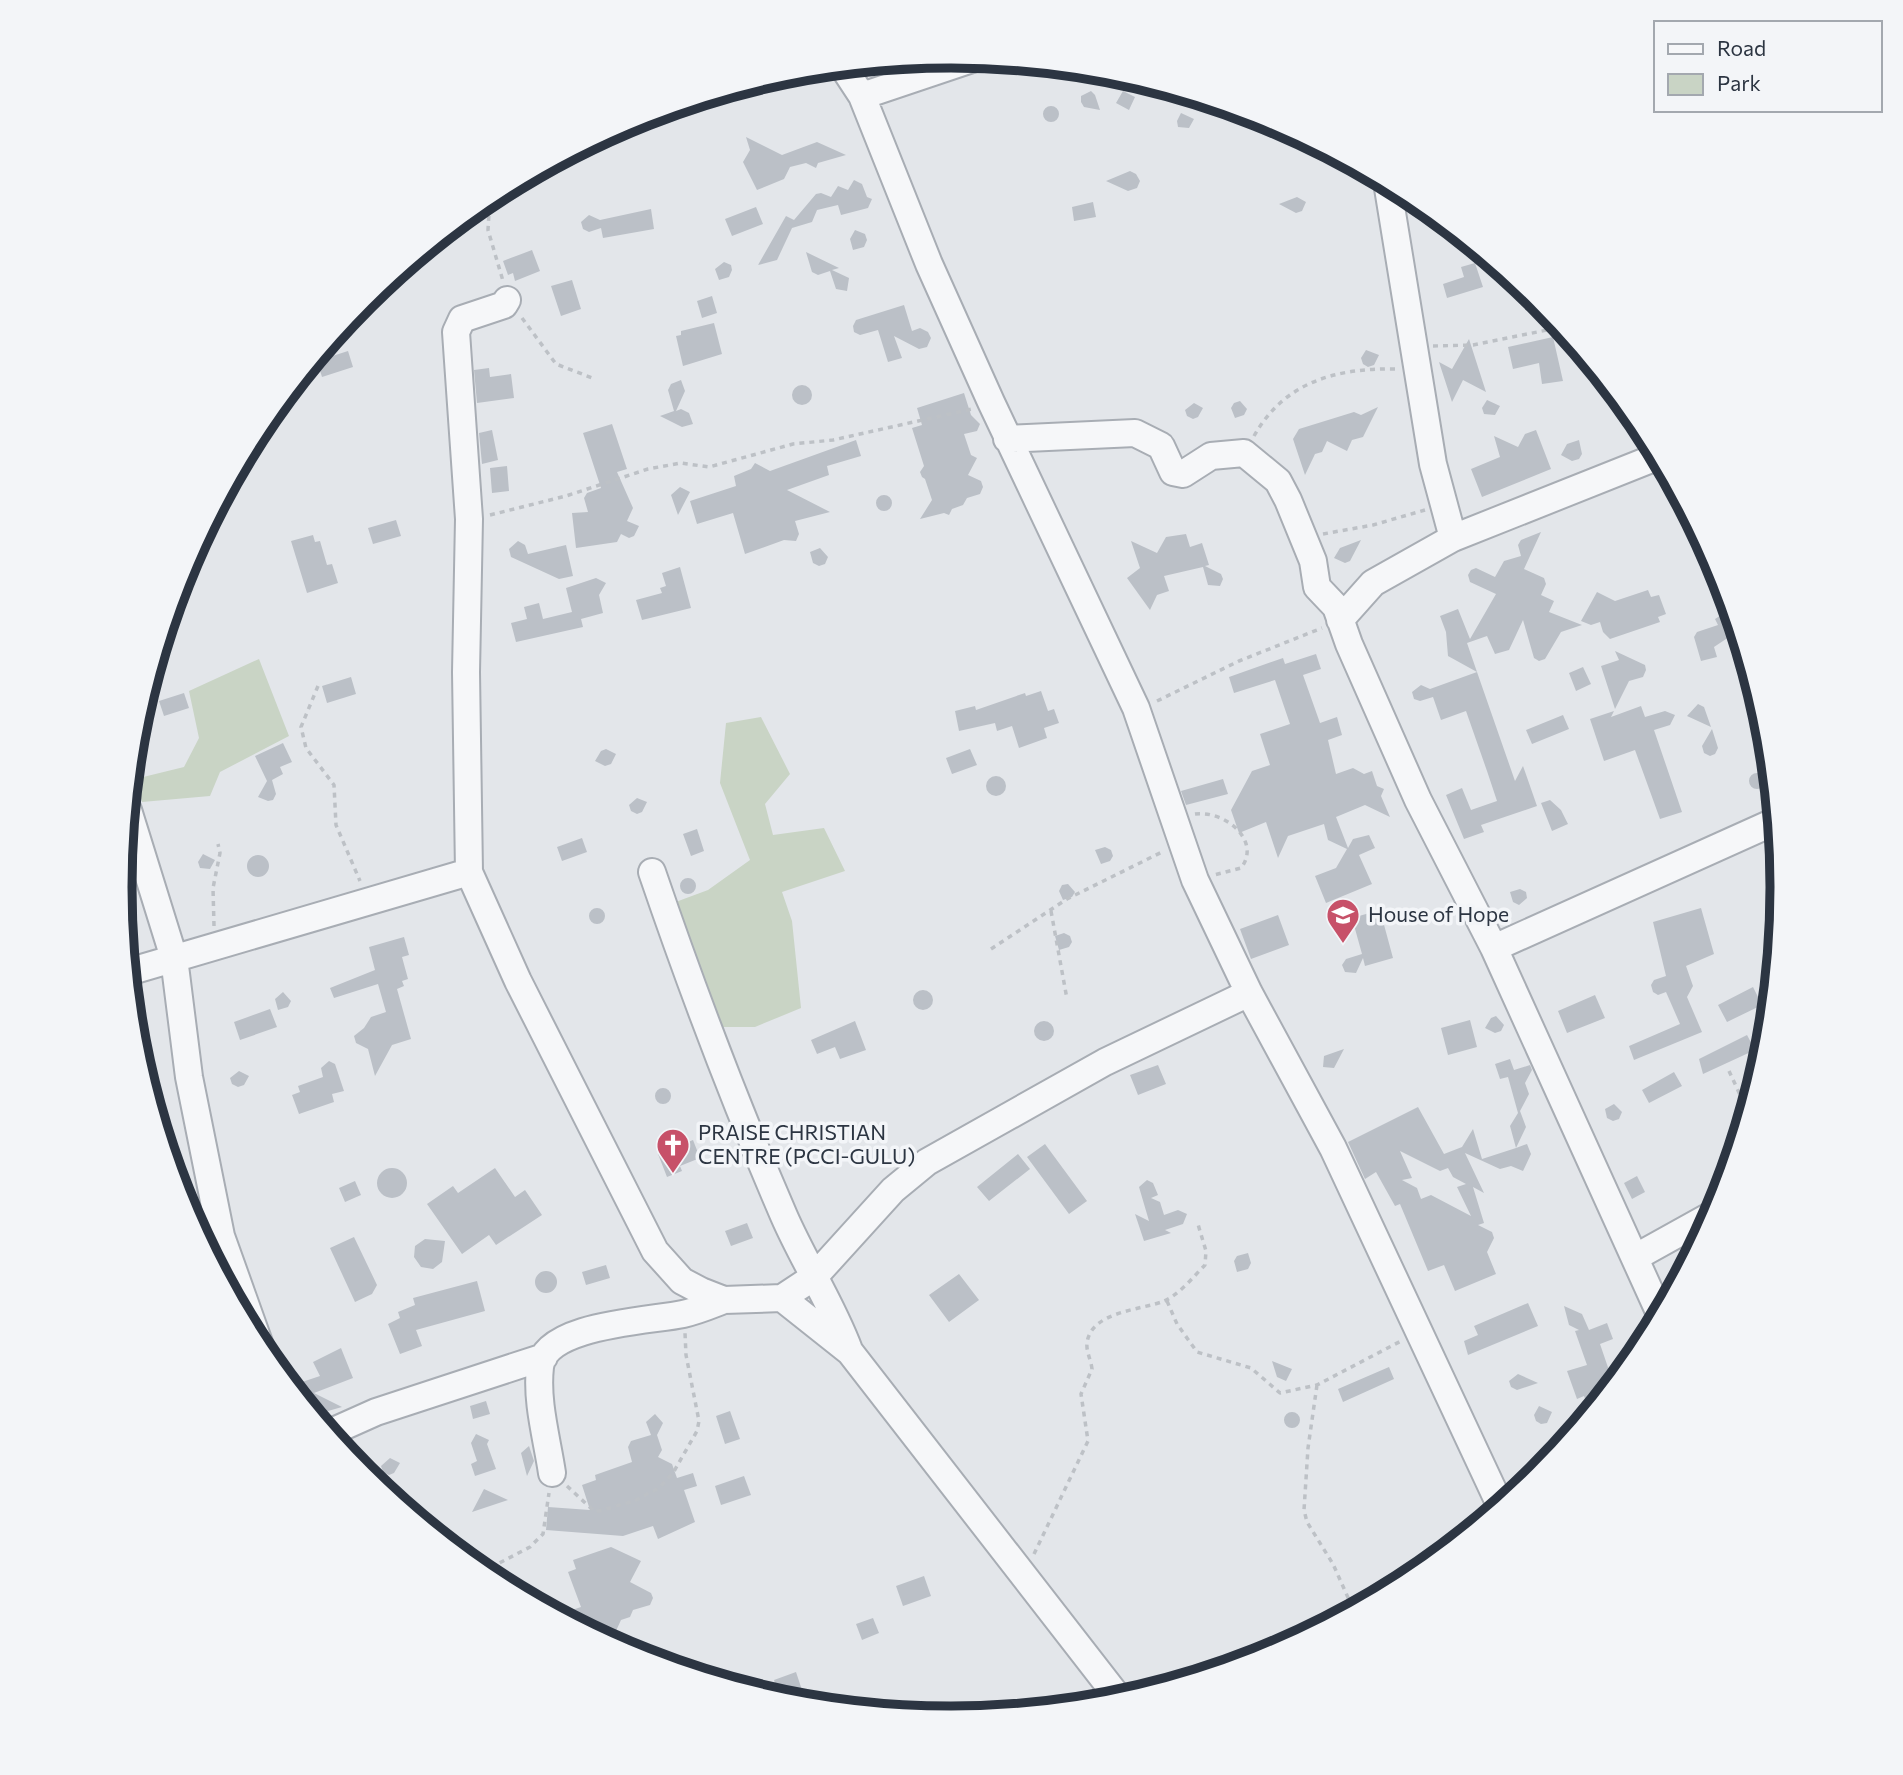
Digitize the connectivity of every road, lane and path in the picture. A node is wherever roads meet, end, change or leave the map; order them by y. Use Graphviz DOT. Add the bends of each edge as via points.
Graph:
graph roads {
  1 [pos="945,68"];
  2 [pos="848,75"];
  3 [pos="862,96"];
  4 [pos="1389,195"];
  5 [pos="489,211"];
  6 [pos="507,300"];
  7 [pos="1551,329"];
  8 [pos="1414,342"];
  9 [pos="1419,369"];
  10 [pos="595,379"];
  11 [pos="990,402"];
  12 [pos="1007,439"];
  13 [pos="1244,453"];
  14 [pos="1650,460"];
  15 [pos="1443,503"];
  16 [pos="469,519"];
  17 [pos="1452,538"];
  18 [pos="1305,539"];
  19 [pos="1340,620"];
  20 [pos="318,686"];
  21 [pos="1136,708"];
  22 [pos="1172,817"];
  23 [pos="1768,825"];
  24 [pos="134,830"];
  25 [pos="218,844"];
  26 [pos="1180,844"];
  27 [pos="1237,870"];
  28 [pos="469,872"];
  29 [pos="652,873"];
  30 [pos="370,902"];
  31 [pos="1051,911"];
  32 [pos="220,948"];
  33 [pos="1494,948"];
  34 [pos="991,950"];
  35 [pos="174,958"];
  36 [pos="137,969"];
  37 [pos="1249,993"];
  38 [pos="1067,999"];
  39 [pos="1729,1071"];
  40 [pos="1743,1101"];
  41 [pos="1197,1221"];
  42 [pos="1698,1222"];
  43 [pos="1636,1257"];
  44 [pos="814,1277"];
  45 [pos="782,1298"];
  46 [pos="244,1300"];
  47 [pos="724,1300"];
  48 [pos="1167,1300"];
  49 [pos="1656,1305"];
  50 [pos="684,1314"];
  51 [pos="1418,1332"];
  52 [pos="850,1352"];
  53 [pos="544,1357"];
  54 [pos="1317,1385"];
  55 [pos="337,1429"];
  56 [pos="552,1473"];
  57 [pos="1497,1498"];
  58 [pos="1034,1554"];
  59 [pos="493,1566"];
  60 [pos="1350,1603"];
  61 [pos="1113,1691"];
  1 -- 3 [label="street"];
  2 -- 3 [label="street"];
  3 -- 11 [label="street"];
  4 -- 8 [label="street"];
  5 -- 6 [label="path" via="488,230"];
  6 -- 10 [label="path" via="556,365"];
  6 -- 16 [label="street" via="457,324"];
  7 -- 8 [label="path" via="1474,345 1443,347"];
  8 -- 9 [label="street"];
  9 -- 13 [label="path" via="1359,368 1323,377 1266,414"];
  9 -- 15 [label="street"];
  11 -- 12 [label="street"];
  11 -- 16 [label="path" via="948,416 793,444 709,467 681,463 648,469 566,496"];
  12 -- 13 [label="street" via="1135,433 1161,446 1172,472 1183,474 1211,456"];
  12 -- 21 [label="street"];
  13 -- 18 [label="street" via="1278,481"];
  14 -- 17 [label="street"];
  15 -- 17 [label="street"];
  15 -- 18 [label="path" via="1373,525"];
  16 -- 28 [label="street"];
  17 -- 19 [label="street" via="1373,583"];
  18 -- 19 [label="street" via="1317,587 1332,600"];
  19 -- 21 [label="path"];
  19 -- 33 [label="street" via="1419,800"];
  20 -- 30 [label="path" via="301,727 306,748 334,785 336,825"];
  21 -- 22 [label="street"];
  22 -- 26 [label="street"];
  22 -- 27 [label="path" via="1210,813 1228,819 1246,849 1247,859"];
  23 -- 33 [label="street"];
  24 -- 35 [label="street"];
  25 -- 32 [label="path" via="211,907"];
  26 -- 31 [label="path" via="1091,886"];
  26 -- 37 [label="street"];
  28 -- 30 [label="street"];
  28 -- 47 [label="street" via="518,981 655,1251 682,1281"];
  29 -- 44 [label="street" via="712,1043"];
  30 -- 32 [label="street"];
  31 -- 34 [label="path"];
  31 -- 38 [label="path"];
  32 -- 35 [label="street"];
  33 -- 43 [label="street"];
  35 -- 36 [label="street"];
  35 -- 46 [label="street" via="201,1149 221,1236"];
  37 -- 44 [label="street" via="1105,1062 927,1162 893,1190"];
  37 -- 51 [label="street" via="1333,1148"];
  39 -- 40 [label="path"];
  41 -- 48 [label="path" via="1205,1265"];
  42 -- 43 [label="street"];
  43 -- 49 [label="street"];
  44 -- 45 [label="street"];
  44 -- 52 [label="street"];
  45 -- 47 [label="street"];
  45 -- 52 [label="street"];
  47 -- 50 [label="street"];
  48 -- 54 [label="path" via="1196,1352 1251,1368 1280,1393"];
  48 -- 58 [label="path" via="1102,1321 1089,1334 1092,1369 1080,1405 1088,1441"];
  50 -- 53 [label="street" via="582,1331"];
  50 -- 56 [label="path" via="686,1355 699,1421 674,1472 659,1488 634,1502 598,1513"];
  51 -- 54 [label="path"];
  51 -- 57 [label="street"];
  52 -- 61 [label="street"];
  53 -- 55 [label="street"];
  53 -- 56 [label="street" via="540,1398"];
  54 -- 60 [label="path" via="1304,1510"];
  56 -- 59 [label="path" via="542,1534 530,1547"];
}
